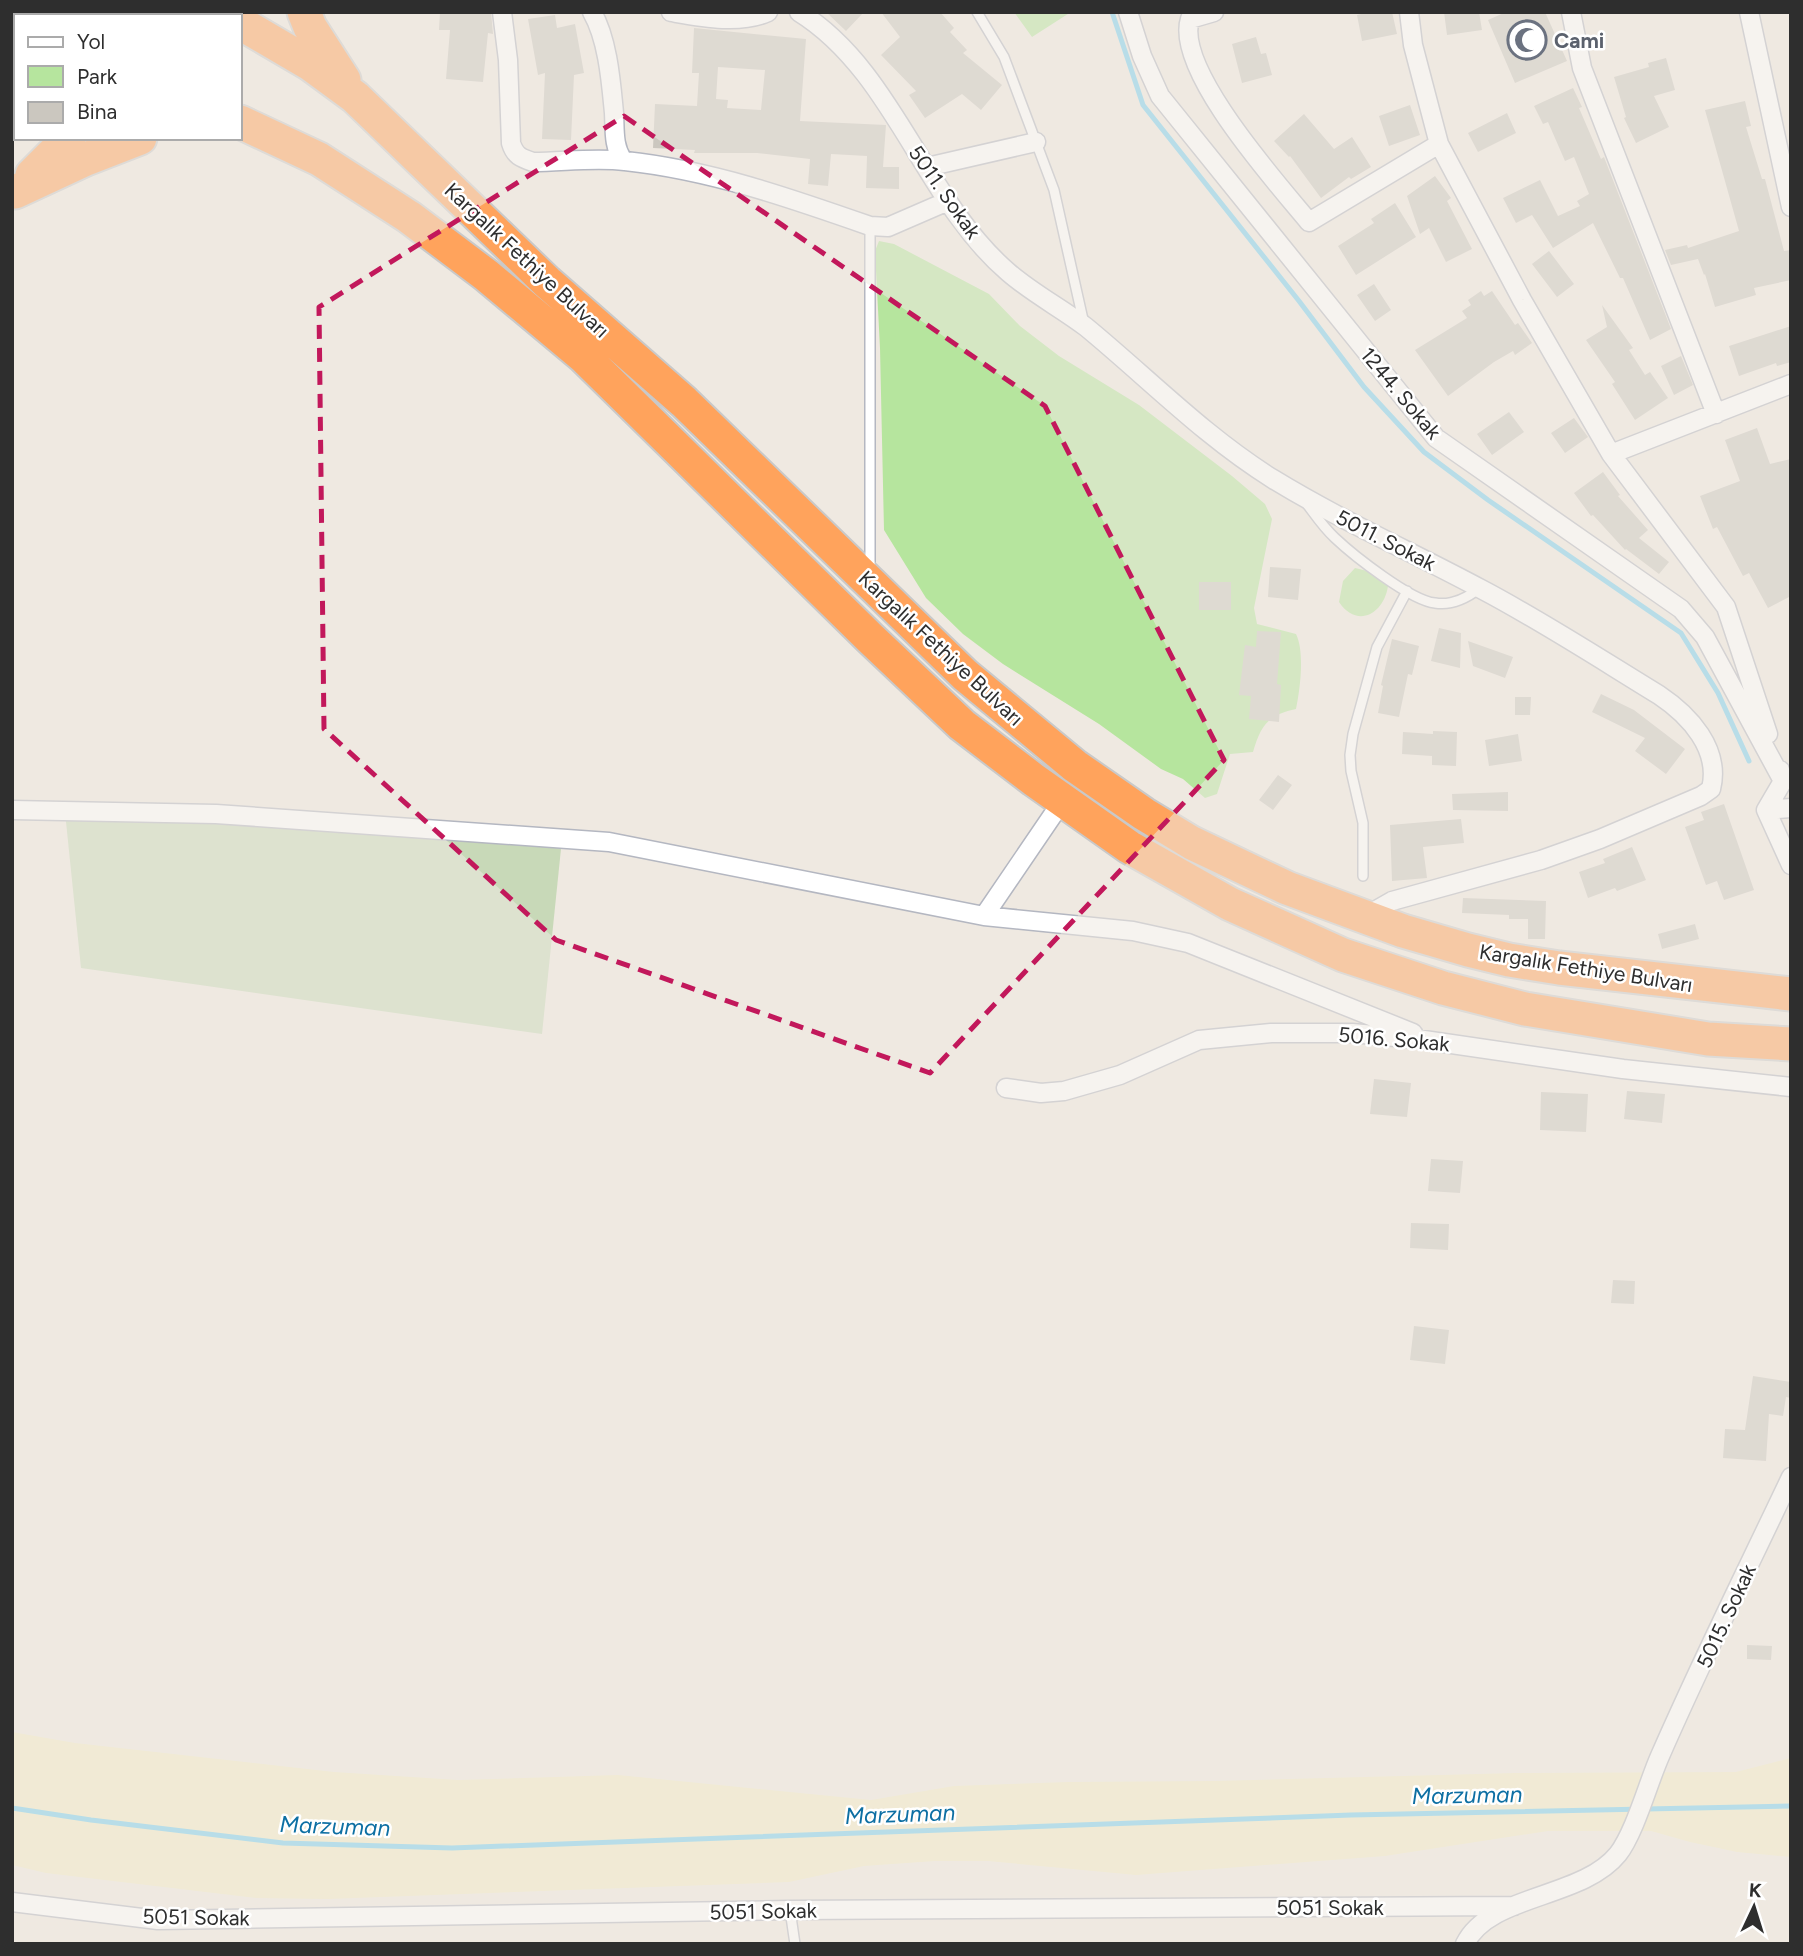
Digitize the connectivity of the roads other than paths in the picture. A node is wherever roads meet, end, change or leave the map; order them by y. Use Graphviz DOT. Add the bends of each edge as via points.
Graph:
graph roads {
  1 [pos="304,12"];
  2 [pos="502,12"];
  3 [pos="592,12"];
  4 [pos="671,12"];
  5 [pos="768,12"];
  6 [pos="799,12"];
  7 [pos="977,12"];
  8 [pos="1128,12"];
  9 [pos="1214,12"];
  10 [pos="1409,12"];
  11 [pos="1571,12"];
  12 [pos="1749,12"];
  13 [pos="1189,15"];
  14 [pos="242,24"];
  15 [pos="355,97"];
  16 [pos="242,123"];
  17 [pos="1782,138"];
  18 [pos="67,140"];
  19 [pos="135,140"];
  20 [pos="240,140"];
  21 [pos="1036,142"];
  22 [pos="1439,144"];
  23 [pos="319,159"];
  24 [pos="623,160"];
  25 [pos="927,167"];
  26 [pos="14,193"];
  27 [pos="948,201"];
  28 [pos="1791,207"];
  29 [pos="870,226"];
  30 [pos="1084,326"];
  31 [pos="1791,384"];
  32 [pos="1716,414"];
  33 [pos="1611,454"];
  34 [pos="1300,495"];
  35 [pos="870,582"];
  36 [pos="1480,588"];
  37 [pos="1407,591"];
  38 [pos="1783,781"];
  39 [pos="1063,800"];
  40 [pos="1791,808"];
  41 [pos="12,810"];
  42 [pos="1766,810"];
  43 [pos="1791,865"];
  44 [pos="1363,876"];
  45 [pos="984,916"];
  46 [pos="1364,917"];
  47 [pos="1791,994"];
  48 [pos="1433,1041"];
  49 [pos="1791,1044"];
  50 [pos="1791,1087"];
  51 [pos="1006,1088"];
  52 [pos="1791,1476"];
  53 [pos="12,1902"];
  54 [pos="1514,1906"];
  55 [pos="790,1910"];
  56 [pos="795,1944"];
  57 [pos="1465,1944"];
  1 -- 15 [label="highway"];
  2 -- 24 [label="street" via="514,153 533,162"];
  3 -- 24 [label="street" via="605,55 616,150"];
  4 -- 5 [label="street" via="738,19"];
  6 -- 25 [label="street, 5011. Sokak" via="849,53"];
  7 -- 21 [label="lane" via="1004,57"];
  8 -- 38 [label="street, 1244. Sokak" via="1160,96 1436,438 1681,609 1705,637"];
  9 -- 13 [label="street"];
  10 -- 22 [label="street"];
  11 -- 32 [label="street" via="1583,68"];
  12 -- 17 [label="street"];
  13 -- 22 [label="street" via="1194,61 1238,136 1309,222"];
  14 -- 15 [label="highway, Kargalık Fethiye Bulvarı"];
  15 -- 35 [label="highway, Kargalık Fethiye Bulvarı" via="547,282 684,402"];
  16 -- 23 [label="highway, Kargalık Fethiye Bulvarı"];
  17 -- 28 [label="street"];
  18 -- 26 [label="highway"];
  19 -- 26 [label="highway"];
  20 -- 23 [label="highway"];
  21 -- 25 [label="street"];
  21 -- 30 [label="lane" via="1057,199"];
  22 -- 33 [label="street"];
  23 -- 39 [label="highway, Kargalık Fethiye Bulvarı" via="409,217 583,356 962,725"];
  24 -- 29 [label="street" via="728,179"];
  25 -- 27 [label="street, 5011. Sokak"];
  27 -- 29 [label="street" via="888,227"];
  27 -- 30 [label="street, 5011. Sokak" via="1007,271"];
  29 -- 35 [label="lane"];
  30 -- 34 [label="street, 5011. Sokak" via="1203,429"];
  31 -- 32 [label="street"];
  32 -- 33 [label="street"];
  33 -- 38 [label="street" via="1726,607"];
  34 -- 36 [label="street, 5011. Sokak"];
  34 -- 37 [label="lane" via="1335,538"];
  35 -- 46 [label="highway, Kargalık Fethiye Bulvarı" via="1021,723 1144,814 1238,866"];
  36 -- 37 [label="lane" via="1449,603 1434,603"];
  36 -- 46 [label="street, 5011. Sokak" via="1681,709 1706,744 1714,778 1711,789 1600,839 1392,901"];
  37 -- 44 [label="lane" via="1377,647 1353,734 1351,771 1363,823"];
  38 -- 42 [label="street"];
  39 -- 45 [label="street"];
  39 -- 49 [label="highway, Kargalık Fethiye Bulvarı" via="1129,847 1230,904 1343,955 1525,1009 1708,1039"];
  40 -- 42 [label="street"];
  41 -- 45 [label="street" via="216,814 610,842"];
  42 -- 43 [label="street"];
  45 -- 48 [label="street" via="1133,931 1188,943"];
  46 -- 47 [label="highway, Kargalık Fethiye Bulvarı" via="1509,960"];
  48 -- 50 [label="street, 5016. Sokak" via="1612,1068"];
  48 -- 51 [label="street, 5016. Sokak" via="1352,1033 1225,1036 1199,1040 1120,1075 1064,1091"];
  52 -- 54 [label="street, 5015. Sokak" via="1617,1855 1581,1880"];
  53 -- 55 [label="street, 5051 Sokak" via="158,1920"];
  54 -- 55 [label="street, 5051 Sokak"];
  54 -- 57 [label="street" via="1483,1922"];
  55 -- 56 [label="lane"];
}
